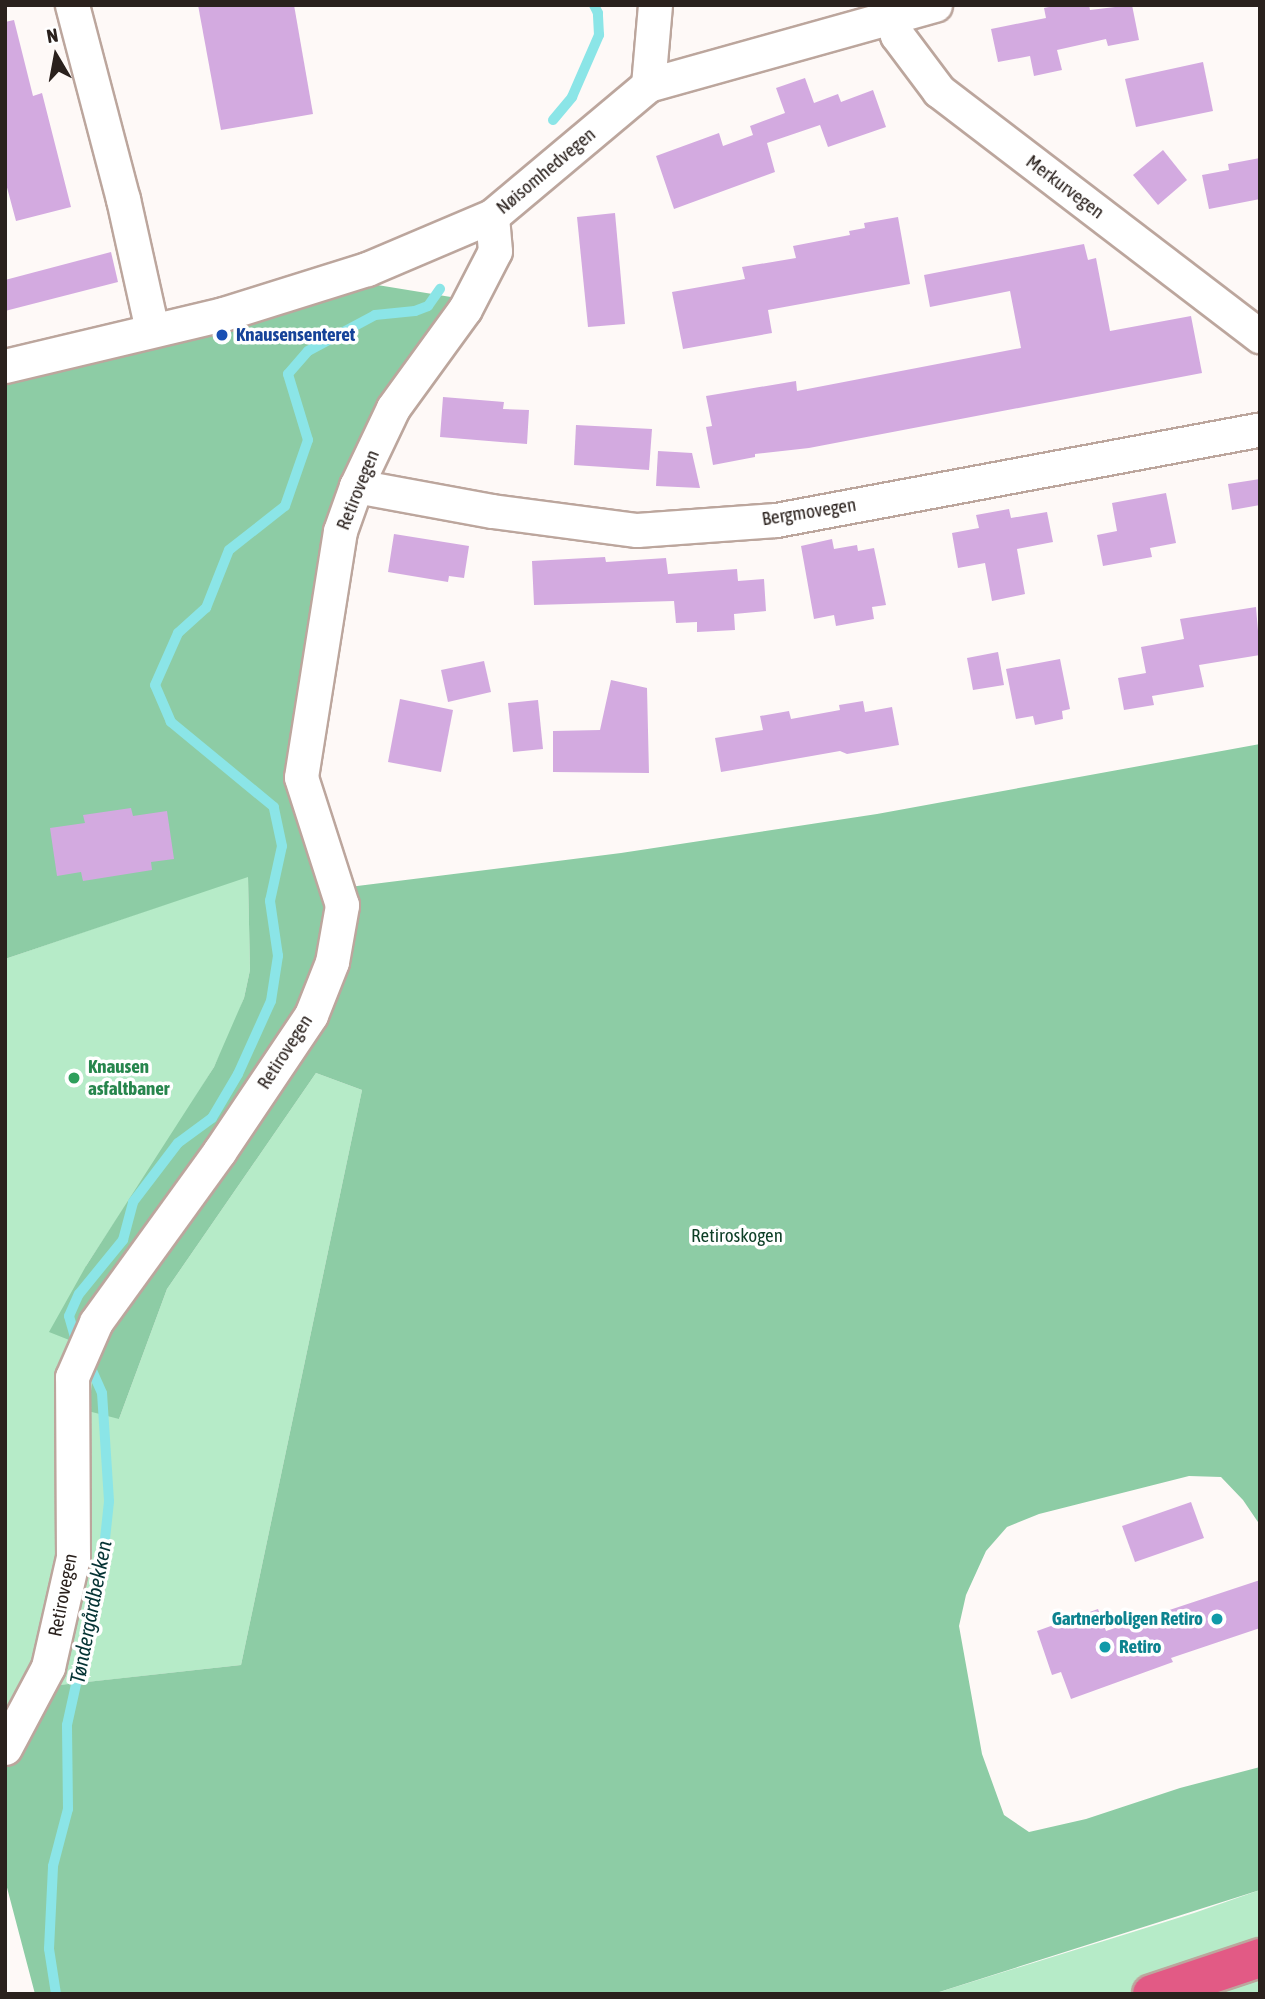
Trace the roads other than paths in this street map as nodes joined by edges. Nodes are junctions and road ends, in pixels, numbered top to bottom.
1 (72, 5) edge
2 (654, 5) edge
3 (934, 5) edge
4 (891, 18) junction
5 (648, 85) junction
6 (492, 216) junction
7 (152, 330) junction
8 (1260, 336) edge
9 (5, 366) edge
10 (1260, 429) edge
11 (356, 486) junction
12 (5, 1748) edge
13 (1260, 1958) edge
14 (1152, 1994) edge

1 - 7 street
2 - 5 street
3 - 4 street, Nøisomhedvegen
4 - 5 street, Nøisomhedvegen
4 - 8 street, Merkurvegen
5 - 6 street, Nøisomhedvegen
6 - 7 street, Nøisomhedvegen
6 - 11 street, Retirovegen
7 - 9 street, Nøisomhedvegen
10 - 11 street, Bergmovegen
11 - 12 street, Retirovegen
13 - 14 highway

